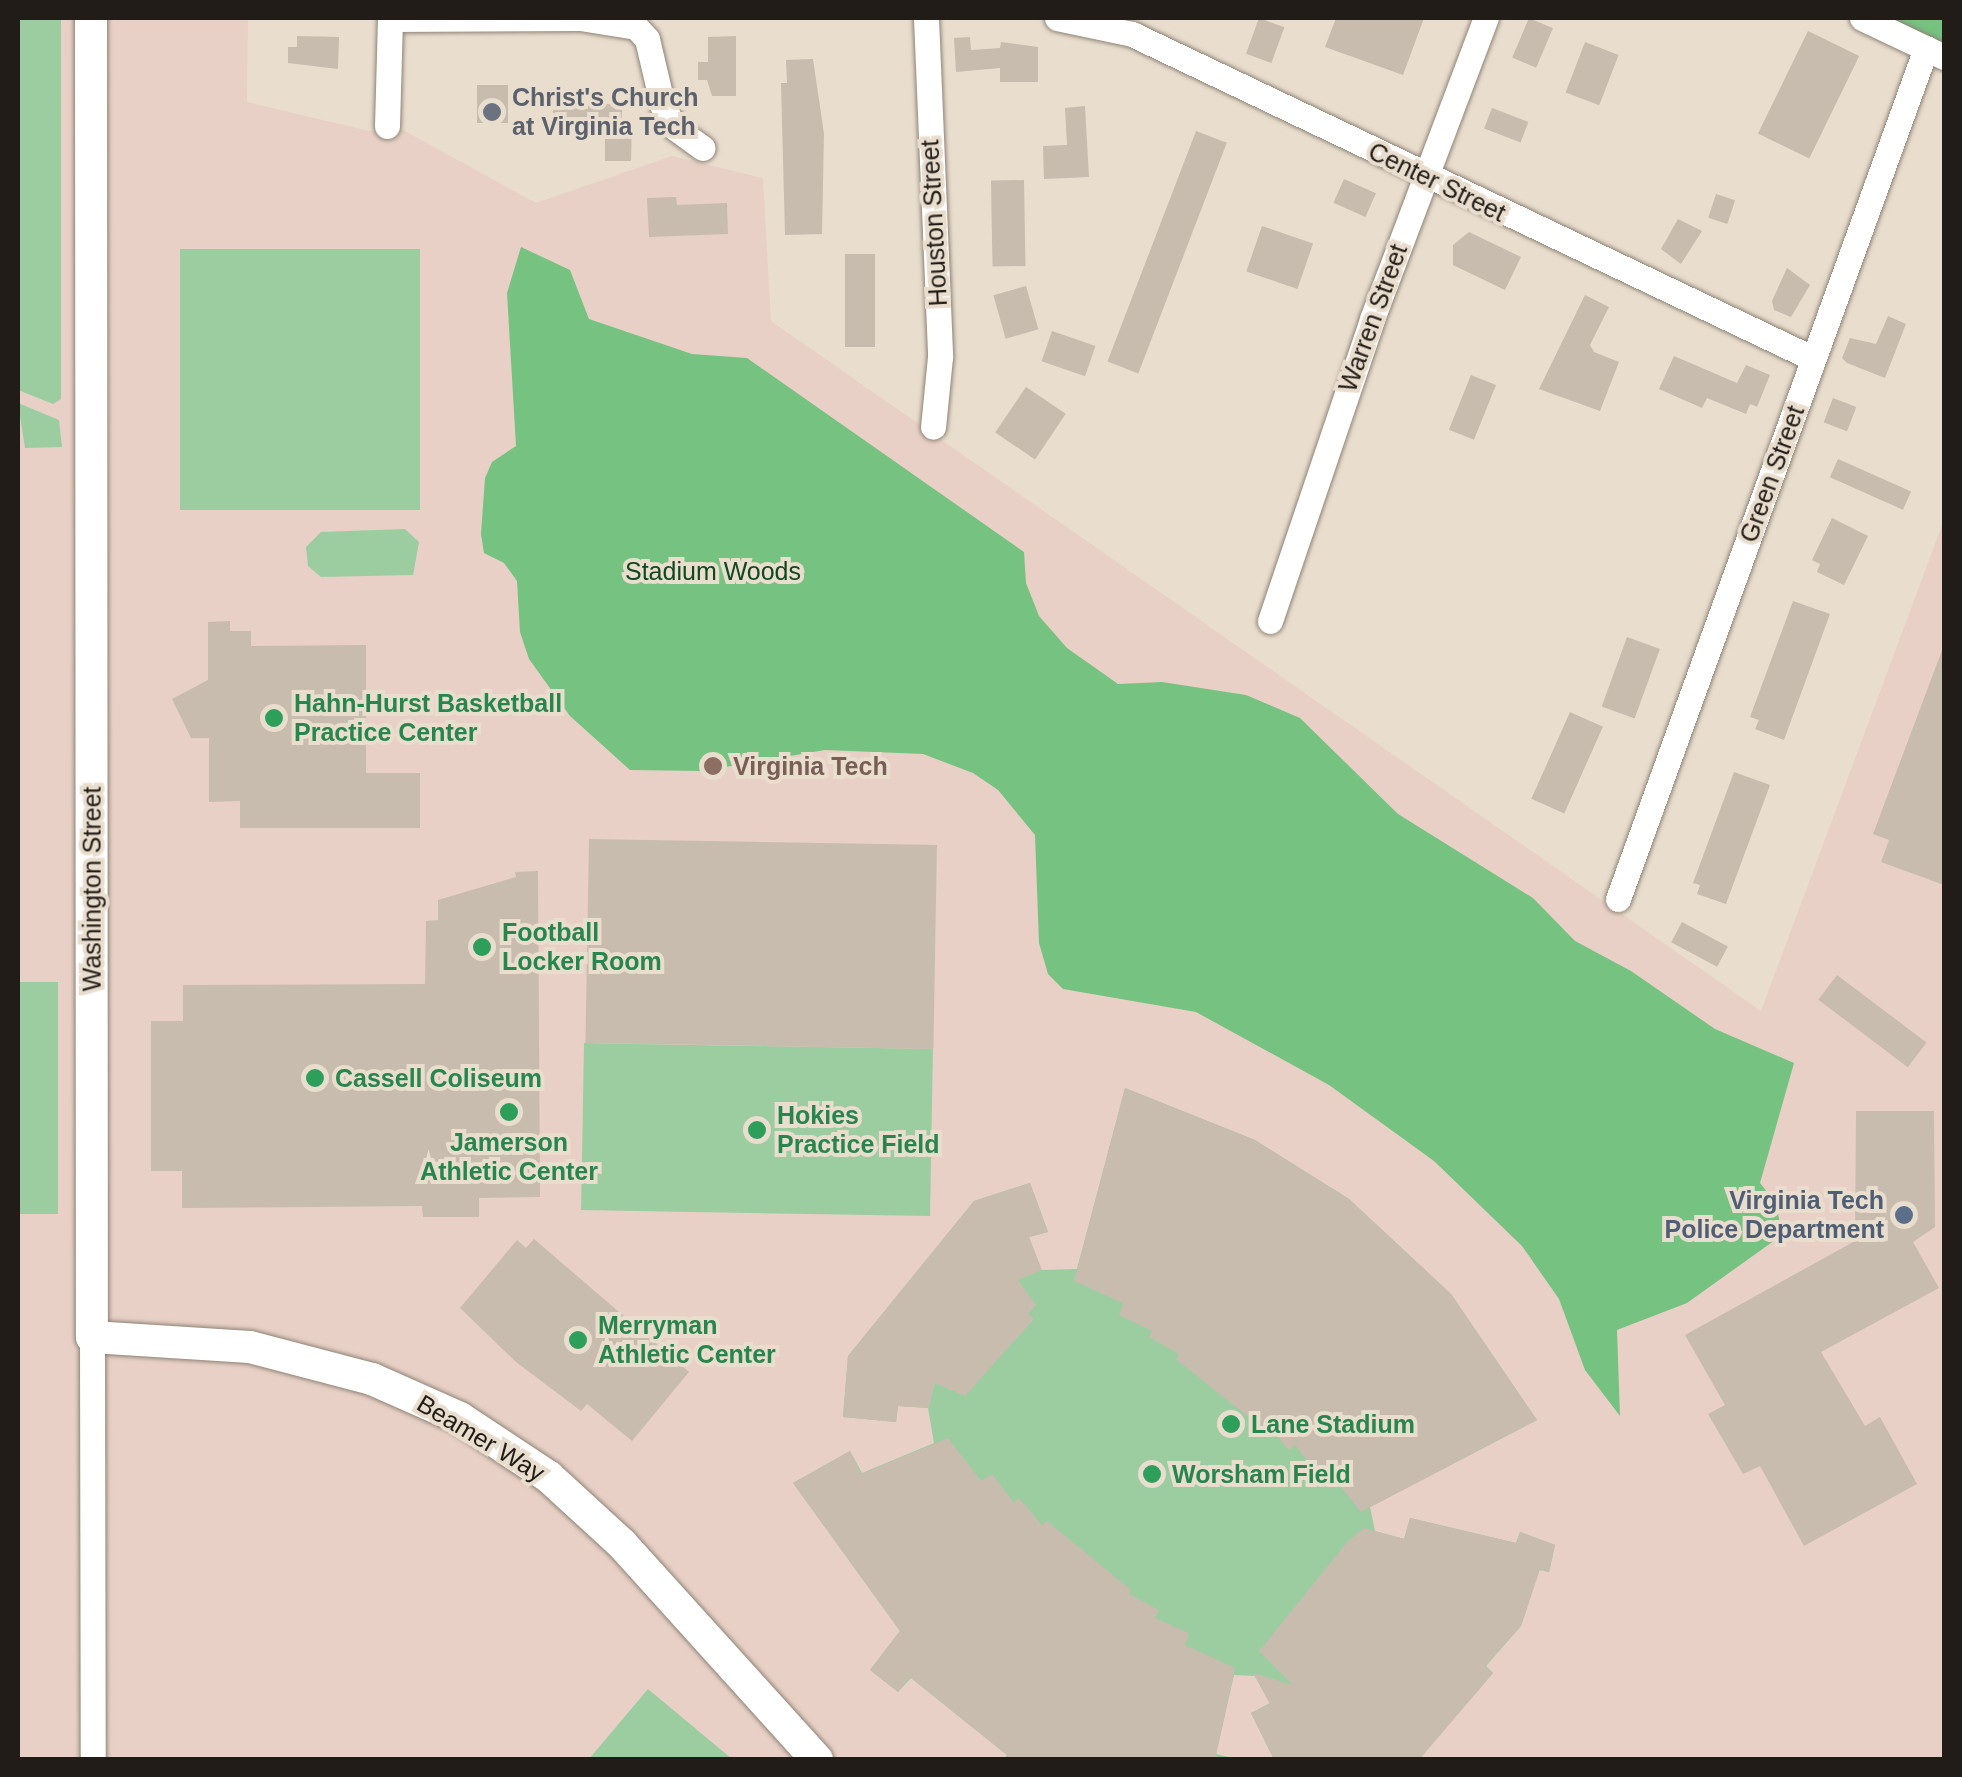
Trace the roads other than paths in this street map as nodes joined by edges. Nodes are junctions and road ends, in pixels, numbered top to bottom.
1 (91, 18) edge
2 (390, 18) edge
3 (926, 18) edge
4 (1057, 18) edge
5 (1486, 18) edge
6 (1862, 18) edge
7 (1936, 53) edge
8 (388, 126) dead end
9 (704, 148) dead end
10 (1424, 176) junction
11 (1814, 359) junction
12 (933, 427) dead end
13 (1270, 621) dead end
14 (1618, 899) dead end
15 (92, 1337) junction
16 (93, 1760) edge
17 (817, 1760) edge

1 - 15 main road, Washington Street
2 - 8 street
2 - 9 street
3 - 12 street, Houston Street
4 - 10 street, Center Street
5 - 10 street, Warren Street
6 - 7 street
7 - 11 street, Green Street
10 - 11 street, Center Street
10 - 13 street, Warren Street
11 - 14 street, Green Street
15 - 16 street, Washington Street
15 - 17 main road, Beamer Way

